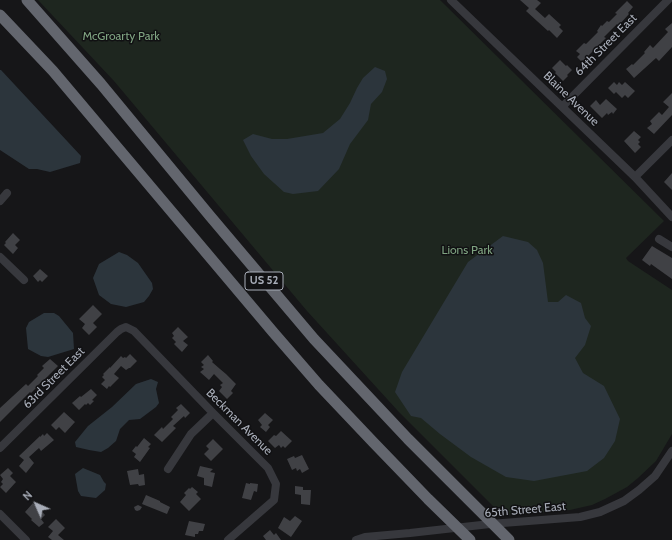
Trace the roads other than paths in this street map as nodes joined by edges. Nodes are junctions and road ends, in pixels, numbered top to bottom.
1 (451, 0) edge
2 (668, 0) edge
3 (30, 4) edge
4 (7, 22) edge
5 (562, 107) junction
6 (672, 140) edge
7 (635, 177) junction
8 (8, 193) dead end
9 (0, 201) edge
10 (672, 217) edge
11 (659, 239) dead end
12 (672, 247) edge
13 (0, 257) edge
14 (24, 280) dead end
15 (126, 328) joint
16 (213, 413) junction
17 (0, 448) edge
18 (672, 451) edge
19 (168, 469) dead end
20 (0, 514) edge
21 (26, 540) edge
22 (228, 540) edge
23 (356, 540) edge
24 (470, 540) edge
25 (509, 540) edge

1 - 5 street, Blaine Avenue
2 - 5 street, 64th Street East
3 - 25 highway, US 52
4 - 24 highway, US 52
5 - 7 street, Blaine Avenue
6 - 7 street
7 - 10 street, Blaine Avenue
8 - 9 street
11 - 12 street
13 - 14 street
15 - 16 street, Beckman Avenue
15 - 17 street, 63rd Street East
16 - 19 street
16 - 22 street, Beckman Avenue
18 - 23 street, 65th Street East
20 - 21 street

